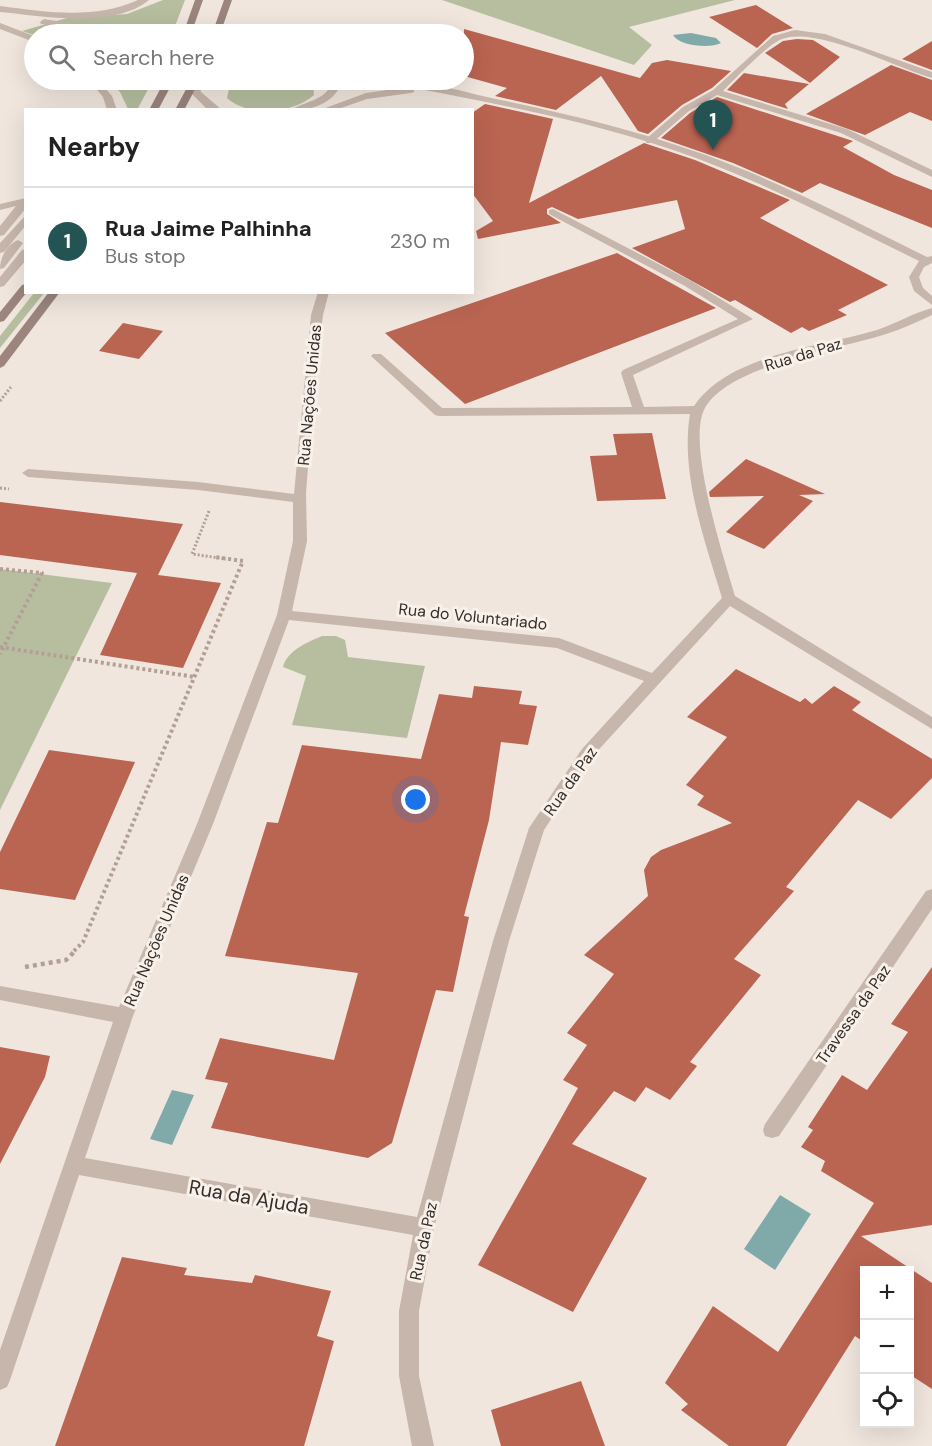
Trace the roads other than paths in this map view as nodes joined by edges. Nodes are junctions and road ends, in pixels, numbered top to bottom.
1 (145, 0) edge
2 (199, 0) edge
3 (228, 0) edge
4 (0, 9) edge
5 (0, 16) edge
6 (55, 24) edge
7 (191, 24) edge
8 (220, 24) edge
9 (0, 26) edge
10 (24, 35) edge
11 (932, 75) edge
12 (102, 90) edge
13 (164, 90) edge
14 (190, 90) edge
15 (196, 90) edge
16 (335, 90) edge
17 (399, 90) edge
18 (399, 90) edge
19 (423, 90) edge
20 (423, 90) edge
21 (440, 90) edge
22 (716, 92) junction
23 (468, 95) junction
24 (111, 108) edge
25 (154, 108) edge
26 (180, 108) edge
27 (212, 108) edge
28 (300, 108) edge
29 (330, 108) edge
30 (649, 141) junction
31 (932, 174) edge
32 (24, 201) edge
33 (24, 203) edge
34 (5, 206) edge
35 (553, 213) dead end
36 (0, 217) edge
37 (24, 220) edge
38 (0, 233) edge
39 (24, 236) edge
40 (0, 250) edge
41 (24, 254) edge
42 (929, 260) edge
43 (0, 266) edge
44 (0, 284) edge
45 (24, 289) edge
46 (53, 294) edge
47 (323, 294) edge
48 (932, 302) edge
49 (932, 311) edge
50 (0, 319) edge
51 (377, 356) dead end
52 (0, 364) edge
53 (639, 410) junction
54 (697, 411) junction
55 (28, 473) dead end
56 (300, 499) junction
57 (729, 599) junction
58 (284, 615) junction
59 (653, 679) junction
60 (932, 724) edge
61 (932, 896) edge
62 (0, 993) edge
63 (124, 1016) junction
64 (772, 1130) dead end
65 (74, 1165) junction
66 (424, 1228) junction
67 (0, 1380) edge
68 (423, 1446) edge

1 - 4 street
2 - 7 main road
3 - 8 main road
5 - 6 street
9 - 10 street
11 - 22 street
12 - 24 street
13 - 25 main road
14 - 26 main road
15 - 27 street
16 - 28 street
17 - 29 street
18 - 19 street
20 - 23 street
21 - 23 street
22 - 30 street
22 - 31 street
23 - 30 street
30 - 42 street
32 - 34 street
33 - 38 street
34 - 36 street
35 - 53 street
37 - 40 street
39 - 43 street
41 - 44 street
42 - 48 street
45 - 50 main road
46 - 52 main road
47 - 56 street, Rua Nações Unidas
49 - 54 street, Rua da Paz
51 - 53 street
53 - 54 street
54 - 57 street
55 - 56 street
56 - 58 street, Rua Nações Unidas
57 - 59 street, Rua da Paz
57 - 60 street
58 - 59 street, Rua do Voluntariado
58 - 63 street, Rua Nações Unidas
59 - 66 street, Rua da Paz
61 - 64 street, Travessa da Paz
62 - 63 street
63 - 65 street, Rua Nações Unidas
65 - 66 street, Rua da Ajuda
65 - 67 street, Rua Nações Unidas
66 - 68 street, Rua da Paz

